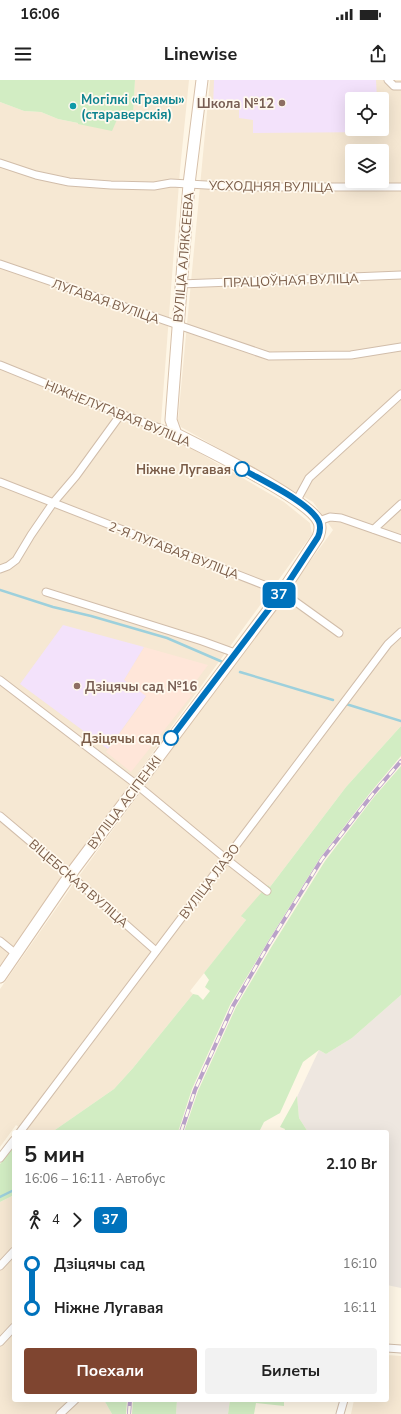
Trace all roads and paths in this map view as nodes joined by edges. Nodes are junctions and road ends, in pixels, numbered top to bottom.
1 (202, 80) edge
2 (388, 80) edge
3 (401, 86) edge
4 (0, 163) edge
5 (189, 184) junction
6 (401, 187) edge
7 (0, 264) edge
8 (401, 275) edge
9 (181, 284) junction
10 (178, 325) junction
11 (401, 347) edge
12 (0, 365) edge
13 (401, 394) edge
14 (121, 414) junction
15 (176, 434) junction
16 (0, 482) edge
17 (297, 500) junction
18 (53, 503) junction
19 (401, 504) edge
20 (319, 521) junction
21 (374, 529) junction
22 (401, 539) edge
23 (0, 569) edge
24 (46, 592) dead end
25 (282, 592) junction
26 (401, 632) edge
27 (339, 633) dead end
28 (235, 653) junction
29 (0, 680) edge
30 (137, 785) junction
31 (0, 816) edge
32 (225, 858) junction
33 (70, 874) junction
34 (267, 891) dead end
35 (0, 941) edge
36 (156, 952) junction
37 (16, 954) junction
38 (0, 977) edge
39 (22, 1130) edge
40 (12, 1143) edge
41 (0, 1158) edge
42 (12, 1254) edge
43 (0, 1266) edge
44 (12, 1329) edge
45 (0, 1342) edge
46 (389, 1348) edge
47 (401, 1349) edge
48 (73, 1402) edge
49 (343, 1402) edge
50 (60, 1414) edge
51 (340, 1414) edge

1 - 5 street, ВУЛІЦА АЛЯКСЕЕВА
2 - 3 street
4 - 5 street, УСХОДНЯЯ ВУЛІЦА
5 - 6 street, УСХОДНЯЯ ВУЛІЦА
5 - 9 street, ВУЛІЦА АЛЯКСЕЕВА
7 - 10 street, ЛУГАВАЯ ВУЛІЦА
8 - 9 street, ПРАЦОЎНАЯ ВУЛІЦА
9 - 10 street, ВУЛІЦА АЛЯКСЕЕВА
10 - 11 street, ЛУГАВАЯ ВУЛІЦА
10 - 15 street, ВУЛІЦА АЛЯКСЕЕВА
12 - 14 street, НІЖНЕЛУГАВАЯ ВУЛІЦА
13 - 17 street
14 - 15 street, НІЖНЕЛУГАВАЯ ВУЛІЦА
14 - 18 street
15 - 17 street, НІЖНЕЛУГАВАЯ ВУЛІЦА
16 - 18 street, 2-Я ЛУГАВАЯ ВУЛІЦА
17 - 20 street
18 - 23 street
18 - 25 street, 2-Я ЛУГАВАЯ ВУЛІЦА
19 - 21 street
20 - 21 street
20 - 25 street, ВУЛІЦА АСІПЕНКІ
21 - 22 street
24 - 28 street
25 - 27 street, 2-Я ЛУГАВАЯ ВУЛІЦА
25 - 28 street, ВУЛІЦА АСІПЕНКІ
26 - 32 street, ВУЛІЦА ЛАЗО
28 - 30 street, ВУЛІЦА АСІПЕНКІ
29 - 30 street
30 - 32 street
30 - 33 street, ВУЛІЦА АСІПЕНКІ
31 - 33 street, ВІЦЕБСКАЯ ВУЛІЦА
32 - 34 street
32 - 36 street, ВУЛІЦА ЛАЗО
33 - 36 street, ВІЦЕБСКАЯ ВУЛІЦА
33 - 37 street, ВУЛІЦА АСІПЕНКІ
35 - 37 street
36 - 39 street, ВУЛІЦА ЛАЗО
37 - 38 street, ВУЛІЦА АСІПЕНКІ
40 - 41 street
42 - 43 street
44 - 45 street
46 - 47 street
48 - 50 street
49 - 51 street

